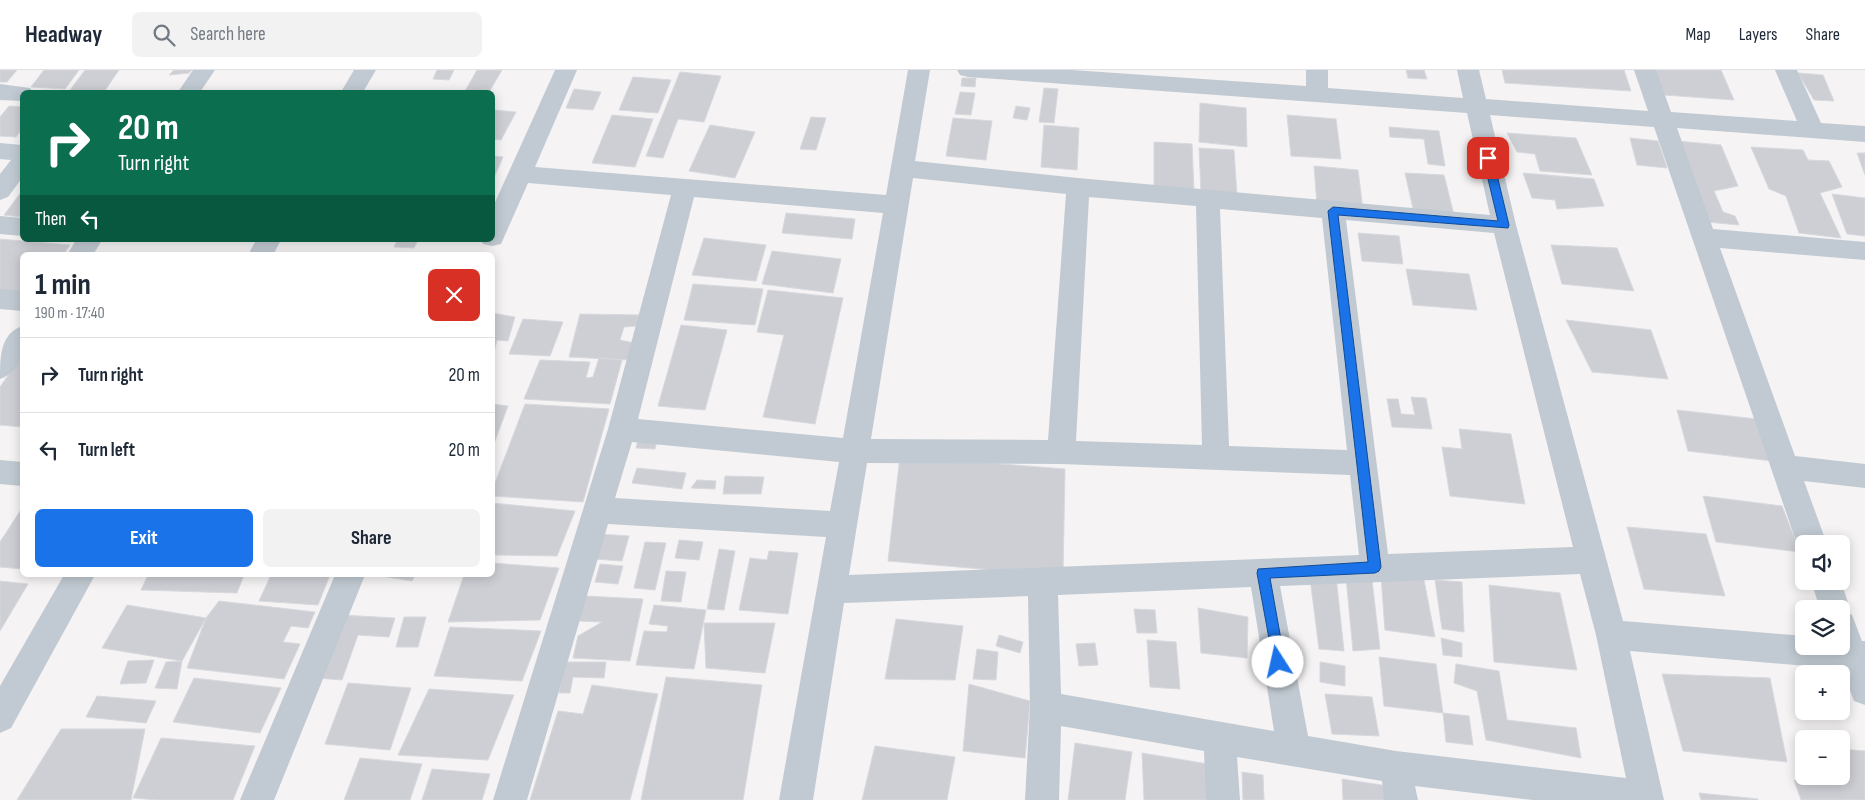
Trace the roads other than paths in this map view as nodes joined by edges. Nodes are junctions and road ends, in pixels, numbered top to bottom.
1 (204, 70) edge
2 (365, 70) edge
3 (566, 70) edge
4 (919, 70) edge
5 (968, 70) edge
6 (1317, 70) edge
7 (1468, 70) edge
8 (1645, 70) edge
9 (1786, 70) edge
10 (1087, 74) edge
11 (1207, 78) edge
12 (190, 90) edge
13 (353, 90) edge
14 (0, 92) edge
15 (20, 93) edge
16 (1317, 95) junction
17 (1476, 107) junction
18 (1661, 118) junction
19 (1812, 130) junction
20 (1865, 134) edge
21 (0, 151) edge
22 (20, 154) edge
23 (20, 165) edge
24 (903, 168) junction
25 (519, 174) junction
26 (685, 187) junction
27 (1078, 187) junction
28 (0, 191) edge
29 (1208, 200) junction
30 (896, 205) junction
31 (1333, 211) junction
32 (0, 225) edge
33 (1504, 225) junction
34 (20, 227) edge
35 (495, 232) edge
36 (1703, 237) junction
37 (1865, 251) edge
38 (0, 299) edge
39 (20, 301) edge
40 (20, 339) edge
41 (0, 368) edge
42 (622, 429) junction
43 (854, 451) junction
44 (1061, 452) junction
45 (1216, 458) junction
46 (1363, 463) junction
47 (1785, 467) junction
48 (0, 472) edge
49 (20, 474) edge
50 (1865, 476) edge
51 (597, 510) junction
52 (842, 525) junction
53 (1809, 535) edge
54 (1591, 560) junction
55 (1375, 567) junction
56 (1263, 573) junction
57 (79, 577) edge
58 (349, 577) edge
59 (1043, 582) junction
60 (831, 590) junction
61 (1611, 635) junction
62 (1850, 641) edge
63 (1858, 656) edge
64 (1865, 690) edge
65 (1046, 707) junction
66 (0, 717) edge
67 (1220, 738) junction
68 (1294, 751) junction
69 (1396, 767) junction
70 (1646, 798) edge
71 (257, 800) edge
72 (510, 800) edge
73 (796, 800) edge
74 (1042, 800) edge
75 (1223, 800) edge
76 (1401, 800) edge

1 - 12 street
2 - 13 street
3 - 25 street
4 - 24 street
5 - 10 street
6 - 16 street
7 - 17 street
8 - 18 street
9 - 19 street
10 - 11 street
11 - 16 street
14 - 15 street
16 - 17 street
17 - 18 street
17 - 33 street
18 - 19 street
18 - 36 street
19 - 20 street
21 - 22 street
23 - 28 street
24 - 27 street
24 - 30 street
25 - 26 street
25 - 35 street
26 - 30 street
26 - 42 street
27 - 29 street
27 - 44 street
29 - 31 street
29 - 45 street
30 - 43 street
31 - 33 street
31 - 46 street
32 - 34 street
33 - 54 street
36 - 37 street
36 - 47 street
38 - 39 street
40 - 41 street
42 - 43 street
42 - 51 street
43 - 44 street
43 - 52 street
44 - 45 street
45 - 46 street
46 - 55 street
47 - 50 street
47 - 53 street
48 - 49 street
51 - 52 street
51 - 72 street
52 - 60 street
54 - 55 street
54 - 61 street
55 - 56 street
56 - 59 street
56 - 68 street
57 - 66 street
58 - 71 street
59 - 60 street
59 - 65 street
60 - 73 street
61 - 63 street
61 - 70 street
62 - 63 street
63 - 64 street
65 - 67 street
65 - 74 street
67 - 68 street
67 - 75 street
68 - 69 street
69 - 70 street
69 - 76 street

